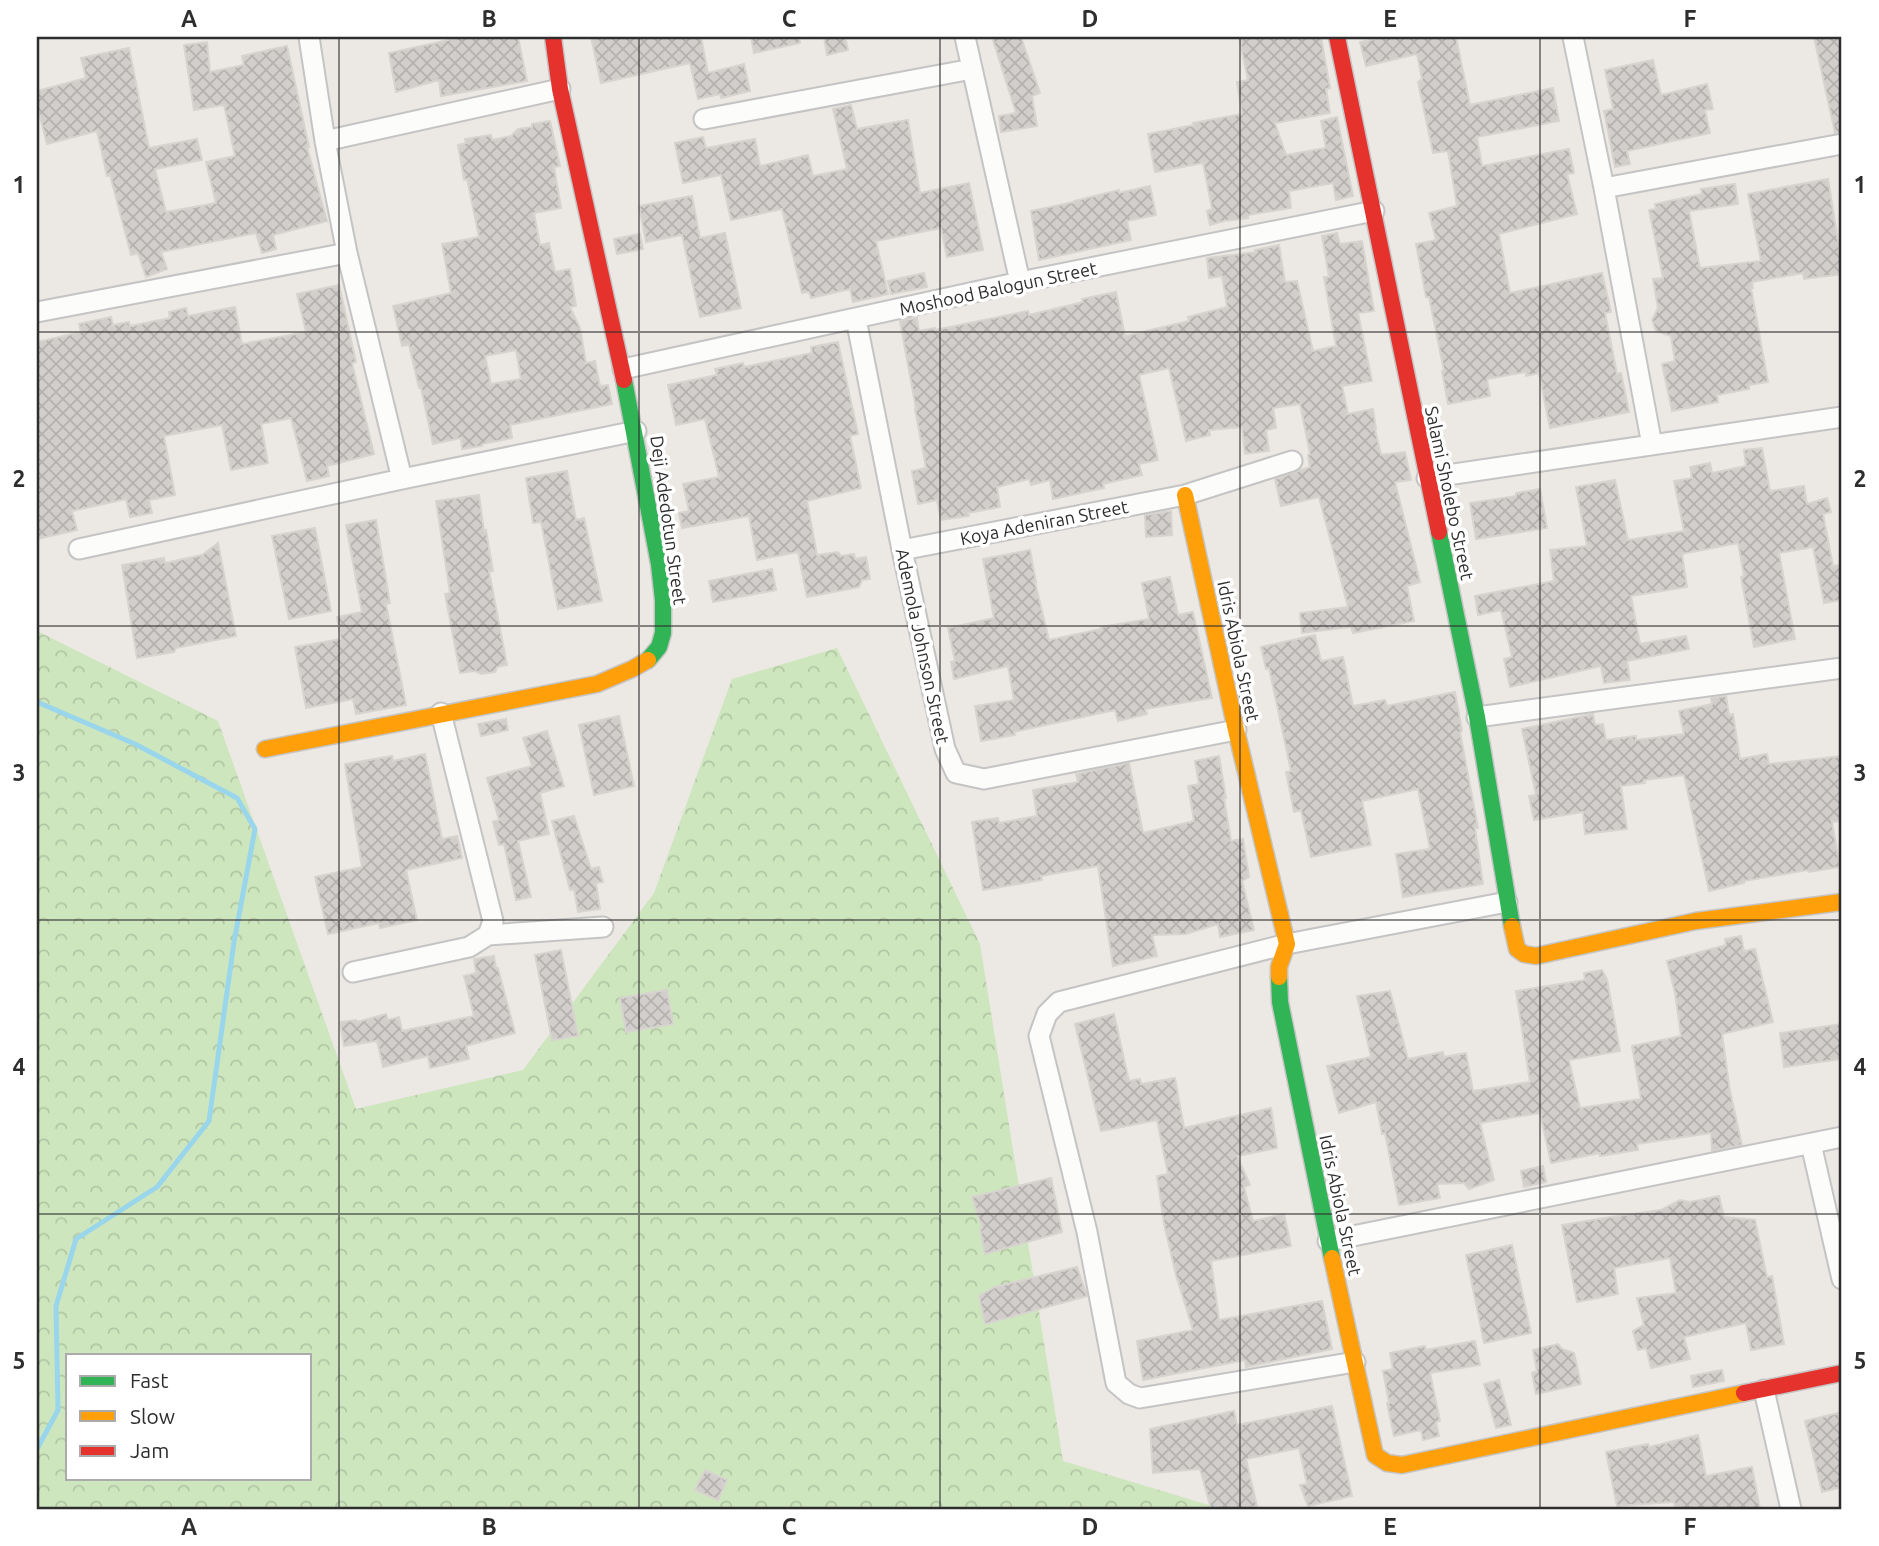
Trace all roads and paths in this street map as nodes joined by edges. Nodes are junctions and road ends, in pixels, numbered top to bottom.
1 (309, 37) edge
2 (553, 37) edge
3 (965, 37) edge
4 (1337, 37) edge
5 (1573, 37) edge
6 (972, 69) junction
7 (561, 89) junction
8 (704, 119) dead end
9 (325, 141) junction
10 (1842, 144) edge
11 (1604, 188) junction
12 (1374, 211) junction
13 (347, 253) junction
14 (1020, 282) junction
15 (37, 312) edge
16 (856, 319) junction
17 (623, 369) junction
18 (1842, 417) edge
19 (636, 431) junction
20 (1652, 445) junction
21 (1292, 461) dead end
22 (1427, 478) junction
23 (401, 479) junction
24 (1185, 495) junction
25 (79, 549) dead end
26 (902, 550) junction
27 (1842, 668) edge
28 (441, 713) junction
29 (1477, 717) junction
30 (1236, 730) junction
31 (265, 749) dead end
32 (1507, 902) junction
33 (1842, 902) edge
34 (603, 928) dead end
35 (488, 935) junction
36 (1287, 944) junction
37 (353, 972) dead end
38 (1842, 1136) edge
39 (1811, 1144) junction
40 (1328, 1241) junction
41 (1842, 1279) edge
42 (1354, 1362) junction
43 (1842, 1373) edge
44 (1764, 1390) junction
45 (1791, 1509) edge

1 - 9 street
2 - 7 street, Deji Adedotun Street
3 - 6 street
4 - 12 street, Salami Sholebo Street
5 - 11 street
6 - 8 street
6 - 14 street
7 - 9 street
7 - 17 street, Deji Adedotun Street
9 - 13 street
10 - 11 street
11 - 20 street
12 - 14 street, Moshood Balogun Street
12 - 22 street, Salami Sholebo Street
13 - 15 street
13 - 23 street
14 - 16 street, Moshood Balogun Street
16 - 17 street, Moshood Balogun Street
16 - 26 street, Ademola Johnson Street
17 - 19 street, Deji Adedotun Street
18 - 20 street
19 - 23 street
19 - 28 street, Deji Adedotun Street
20 - 22 street
21 - 24 street, Koya Adeniran Street
22 - 29 street, Salami Sholebo Street
23 - 25 street
24 - 26 street, Koya Adeniran Street
24 - 30 street, Idris Abiola Street
24 - 36 street
26 - 30 street, Ademola Johnson Street
27 - 29 street
28 - 31 street, Deji Adedotun Street
28 - 35 street
29 - 32 street, Salami Sholebo Street
30 - 36 street, Idris Abiola Street
32 - 33 street, Salami Sholebo Street
32 - 36 street
34 - 35 street
35 - 37 street
36 - 40 street, Idris Abiola Street
36 - 42 street
38 - 39 street
39 - 40 street
39 - 41 street
40 - 42 street, Idris Abiola Street
42 - 44 street, Idris Abiola Street
43 - 44 street, Idris Abiola Street
44 - 45 street

